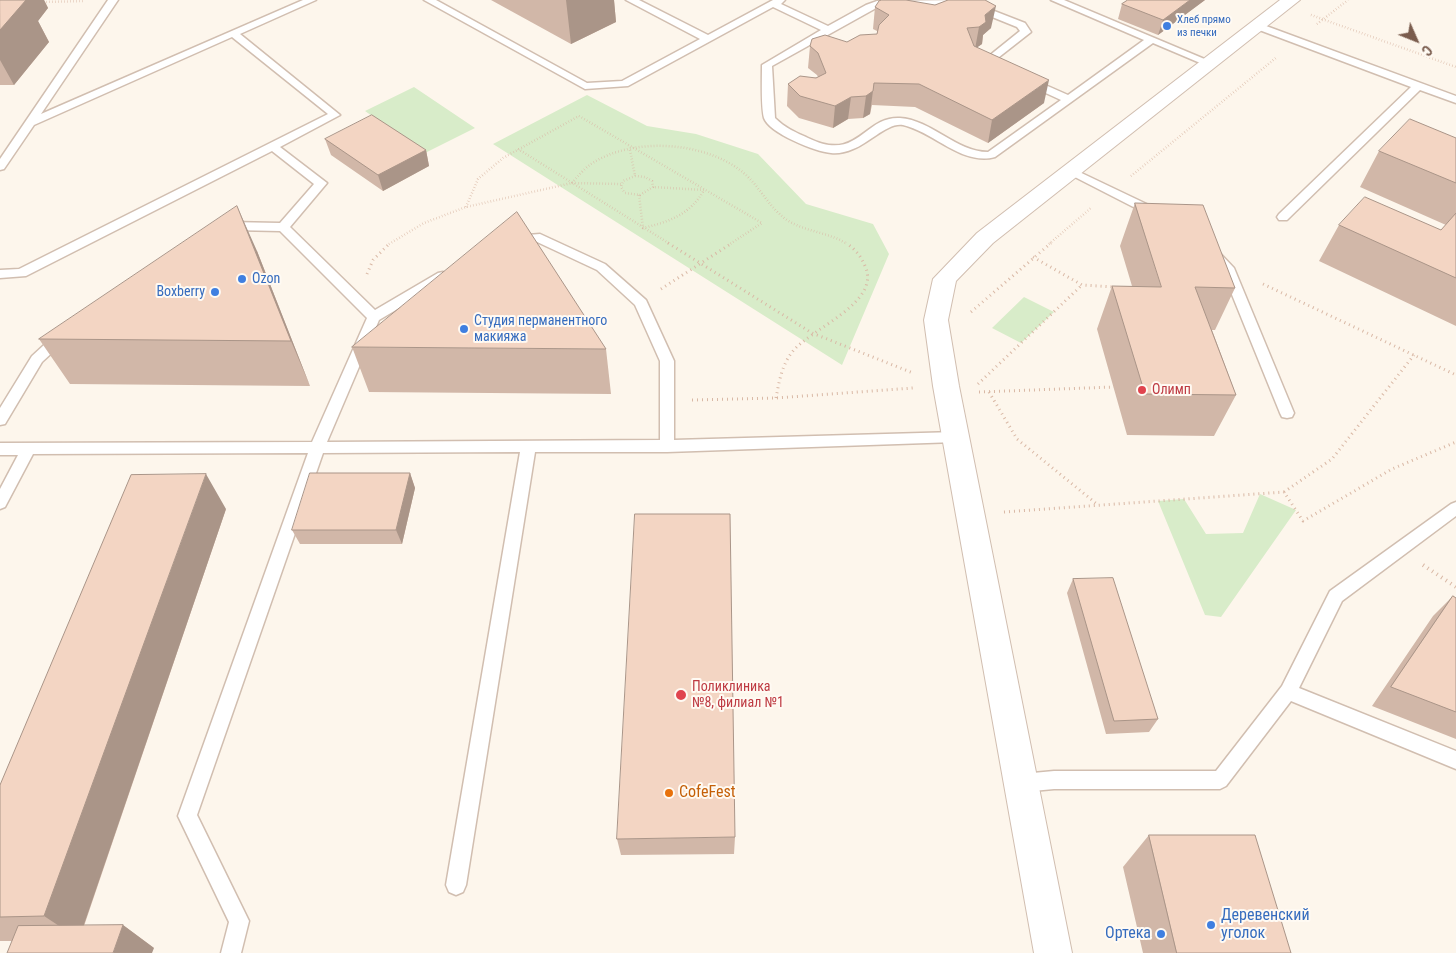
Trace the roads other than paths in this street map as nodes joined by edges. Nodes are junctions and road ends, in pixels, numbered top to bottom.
1 (311, 0) edge
2 (429, 0) edge
3 (631, 0) edge
4 (1056, 0) edge
5 (112, 1) edge
6 (777, 2) edge
7 (1288, 2) edge
8 (1258, 26) junction
9 (828, 30) junction
10 (233, 33) junction
11 (708, 39) junction
12 (1152, 39) junction
13 (1209, 63) junction
14 (1004, 70) edge
15 (1022, 78) edge
16 (1418, 86) junction
17 (1068, 99) junction
18 (1454, 101) edge
19 (30, 123) junction
20 (272, 146) junction
21 (0, 167) edge
22 (1072, 171) junction
23 (1163, 216) edge
24 (1283, 217) dead end
25 (283, 227) junction
26 (212, 234) edge
27 (1202, 242) edge
28 (499, 243) edge
29 (457, 268) edge
30 (0, 274) edge
31 (374, 317) junction
32 (70, 328) edge
33 (1287, 413) dead end
34 (0, 420) edge
35 (956, 438) junction
36 (667, 446) junction
37 (528, 447) junction
38 (318, 448) junction
39 (0, 450) edge
40 (28, 450) junction
41 (0, 503) edge
42 (1456, 508) edge
43 (1288, 692) junction
44 (1456, 760) edge
45 (1022, 783) junction
46 (456, 885) dead end
47 (231, 953) edge
48 (1054, 953) edge

1 - 10 lane
2 - 11 lane
3 - 11 lane
4 - 12 lane
5 - 19 lane
6 - 9 lane
6 - 11 lane
7 - 8 street
8 - 13 street
8 - 16 lane
9 - 14 lane
9 - 17 lane
10 - 19 lane
10 - 20 lane
12 - 13 lane
12 - 17 lane
13 - 22 street
15 - 17 lane
16 - 18 lane
16 - 24 lane
19 - 21 lane
20 - 25 lane
20 - 30 lane
22 - 23 lane
22 - 35 street
25 - 26 lane
25 - 31 lane
27 - 33 lane
28 - 36 lane
29 - 31 lane
31 - 38 lane
32 - 34 lane
35 - 36 lane
35 - 45 street
36 - 37 lane
37 - 38 lane
37 - 46 lane
38 - 40 lane
38 - 47 lane
39 - 40 lane
40 - 41 lane
42 - 43 lane
43 - 44 lane
43 - 45 lane
45 - 48 street

